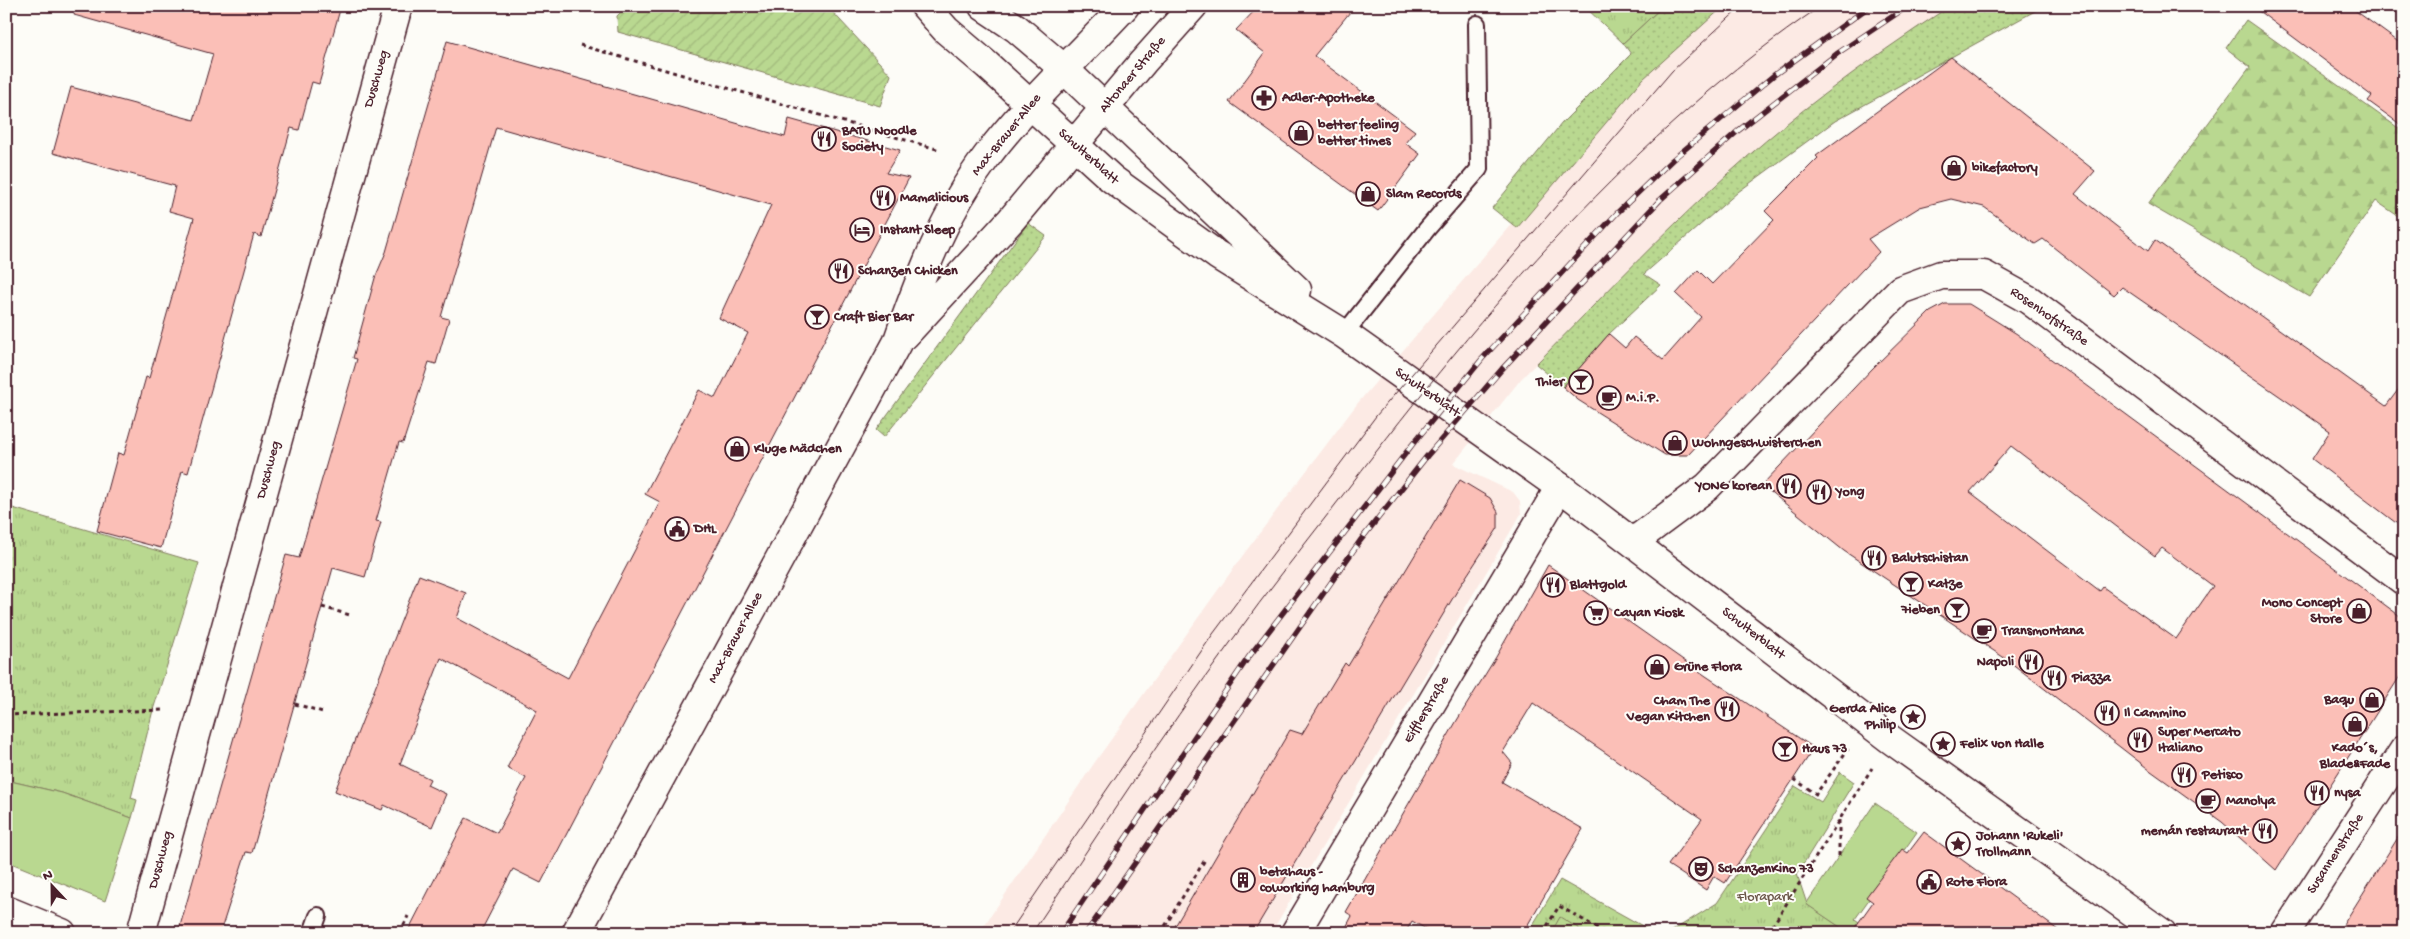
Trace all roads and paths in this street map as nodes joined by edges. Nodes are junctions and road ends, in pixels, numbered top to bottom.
1 (398, 6) edge
2 (925, 6) edge
3 (983, 6) edge
4 (1126, 6) edge
5 (1193, 6) edge
6 (1476, 24) dead end
7 (580, 45) dead end
8 (1064, 69) junction
9 (1030, 104) junction
10 (1105, 108) junction
11 (1074, 145) junction
12 (940, 150) dead end
13 (1344, 334) junction
14 (897, 343) junction
15 (1560, 488) junction
16 (1633, 542) junction
17 (2404, 581) edge
18 (322, 607) dead end
19 (350, 615) dead end
20 (294, 704) dead end
21 (164, 710) dead end
22 (322, 712) dead end
23 (6, 714) edge
24 (1890, 739) junction
25 (2404, 750) edge
26 (1834, 767) dead end
27 (1794, 780) dead end
28 (1840, 820) junction
29 (1839, 856) dead end
30 (1206, 858) dead end
31 (6, 910) edge
32 (318, 916) dead end
33 (408, 916) dead end
34 (62, 933) edge
35 (141, 933) edge
36 (312, 933) edge
37 (400, 933) edge
38 (576, 933) edge
39 (1161, 933) edge
40 (1295, 933) edge
41 (1543, 933) edge
42 (1606, 933) edge
43 (1768, 933) edge
44 (2162, 933) edge
45 (2284, 933) edge

1 - 35 street, Duschweg
2 - 9 street, Schulterblatt
3 - 8 street, Schulterblatt
4 - 8 street
5 - 10 street, Altonaer Straße
6 - 13 lane
7 - 12 path
8 - 9 street, Max-Brauer-Allee
8 - 10 street, Schulterblatt
9 - 11 street, Schulterblatt
9 - 14 street, Max-Brauer-Allee
10 - 11 street, Altonaer Straße
10 - 13 street, Schulterblatt
11 - 13 street, Schulterblatt
11 - 14 street, Max-Brauer-Allee
13 - 15 street, Schulterblatt
14 - 38 street, Max-Brauer-Allee
15 - 16 street, Schulterblatt
15 - 40 street, Eifflerstraße
16 - 17 street, Rosenhofstraße
16 - 24 street, Schulterblatt
18 - 19 path
20 - 22 path
21 - 23 path
24 - 28 path
24 - 44 street, Schulterblatt
25 - 45 street, Susannenstraße
26 - 27 path
28 - 29 path
28 - 43 path
30 - 39 path
31 - 34 street
32 - 36 lane
33 - 37 path
41 - 42 path

